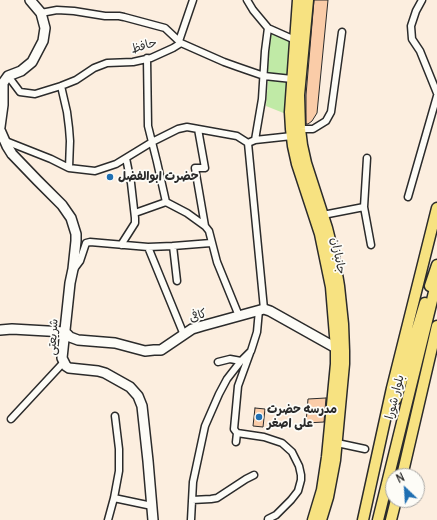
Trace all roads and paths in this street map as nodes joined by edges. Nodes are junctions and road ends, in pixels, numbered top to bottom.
1 (30, 0) edge
2 (193, 0) edge
3 (247, 0) edge
4 (298, 0) edge
5 (308, 0) edge
6 (422, 0) edge
7 (41, 12) junction
8 (268, 28) junction
9 (342, 32) dead end
10 (295, 40) junction
11 (180, 42) junction
12 (298, 52) junction
13 (147, 58) junction
14 (8, 76) junction
15 (264, 76) junction
16 (292, 79) junction
17 (61, 86) junction
18 (437, 93) edge
19 (437, 96) edge
20 (0, 127) edge
21 (198, 129) junction
22 (300, 129) junction
23 (0, 130) edge
24 (292, 136) junction
25 (3, 140) junction
26 (255, 140) junction
27 (152, 142) junction
28 (248, 144) junction
29 (126, 158) junction
30 (367, 158) dead end
31 (69, 168) junction
32 (408, 197) dead end
33 (166, 202) junction
34 (364, 207) junction
35 (437, 208) edge
36 (135, 213) junction
37 (323, 215) junction
38 (205, 226) junction
39 (211, 243) junction
40 (121, 245) junction
41 (371, 245) dead end
42 (173, 246) junction
43 (148, 247) junction
44 (437, 265) edge
45 (73, 269) junction
46 (177, 280) dead end
47 (437, 280) edge
48 (262, 310) junction
49 (239, 316) junction
50 (437, 326) edge
51 (0, 330) edge
52 (64, 332) junction
53 (184, 334) junction
54 (340, 349) junction
55 (250, 351) junction
56 (241, 361) junction
57 (218, 362) dead end
58 (63, 363) junction
59 (115, 416) dead end
60 (11, 419) dead end
61 (237, 432) junction
62 (236, 442) dead end
63 (337, 443) junction
64 (365, 448) dead end
65 (376, 465) junction
66 (404, 468) edge
67 (254, 475) dead end
68 (114, 498) junction
69 (192, 500) junction
70 (152, 506) junction
71 (394, 508) edge
72 (268, 519) edge
73 (108, 520) edge
74 (153, 520) edge
75 (191, 520) edge
76 (313, 520) edge
77 (321, 520) edge
78 (363, 520) edge
79 (378, 520) edge
80 (391, 520) edge

1 - 7 street
2 - 11 street
3 - 8 street
4 - 10 main road, جانبازان
5 - 12 main road, جانبازان
6 - 18 street
7 - 11 street
7 - 14 street
8 - 10 street
8 - 15 street
9 - 22 street
10 - 12 main road, جانبازان
11 - 13 street, حافظ
11 - 15 street
12 - 16 main road, جانبازان
12 - 22 main road, جانبازان
13 - 17 street, حافظ
13 - 27 street
14 - 17 street, حافظ
14 - 20 street
15 - 16 street
15 - 26 street
16 - 24 main road, جانبازان
17 - 31 street
19 - 32 street
21 - 27 street
21 - 28 street
21 - 38 street
22 - 37 main road, جانبازان
23 - 25 street, شریعتی
24 - 26 street
24 - 54 main road, جانبازان
25 - 31 street
25 - 45 street, شریعتی
26 - 28 street
27 - 29 street
27 - 33 street
28 - 48 street
29 - 31 street
29 - 36 street
30 - 34 street
33 - 36 street
33 - 38 street
34 - 37 street
34 - 41 street
35 - 65 main road
36 - 40 street
37 - 54 main road, جانبازان
38 - 39 street
39 - 42 street
39 - 49 street
40 - 43 street
40 - 45 street
42 - 43 street
42 - 46 street
43 - 53 street
44 - 65 main road
45 - 52 street, شریعتی
47 - 79 main road, بلوار شورا
48 - 49 street, کافی
48 - 54 street
48 - 55 street
49 - 53 street, کافی
50 - 66 main road, بلوار شورا
51 - 52 street
52 - 53 street, کافی
52 - 58 street, شریعتی
54 - 63 main road, جانبازان
54 - 76 main road, جانبازان
55 - 56 street
55 - 61 street
56 - 57 street
56 - 69 street
58 - 60 street
58 - 70 street, شریعتی
59 - 68 street
61 - 62 street
61 - 72 street
63 - 64 street
63 - 77 main road, جانبازان
65 - 78 main road
67 - 69 street
68 - 70 street
68 - 73 street
69 - 75 street
70 - 74 street, شریعتی
71 - 80 main road

